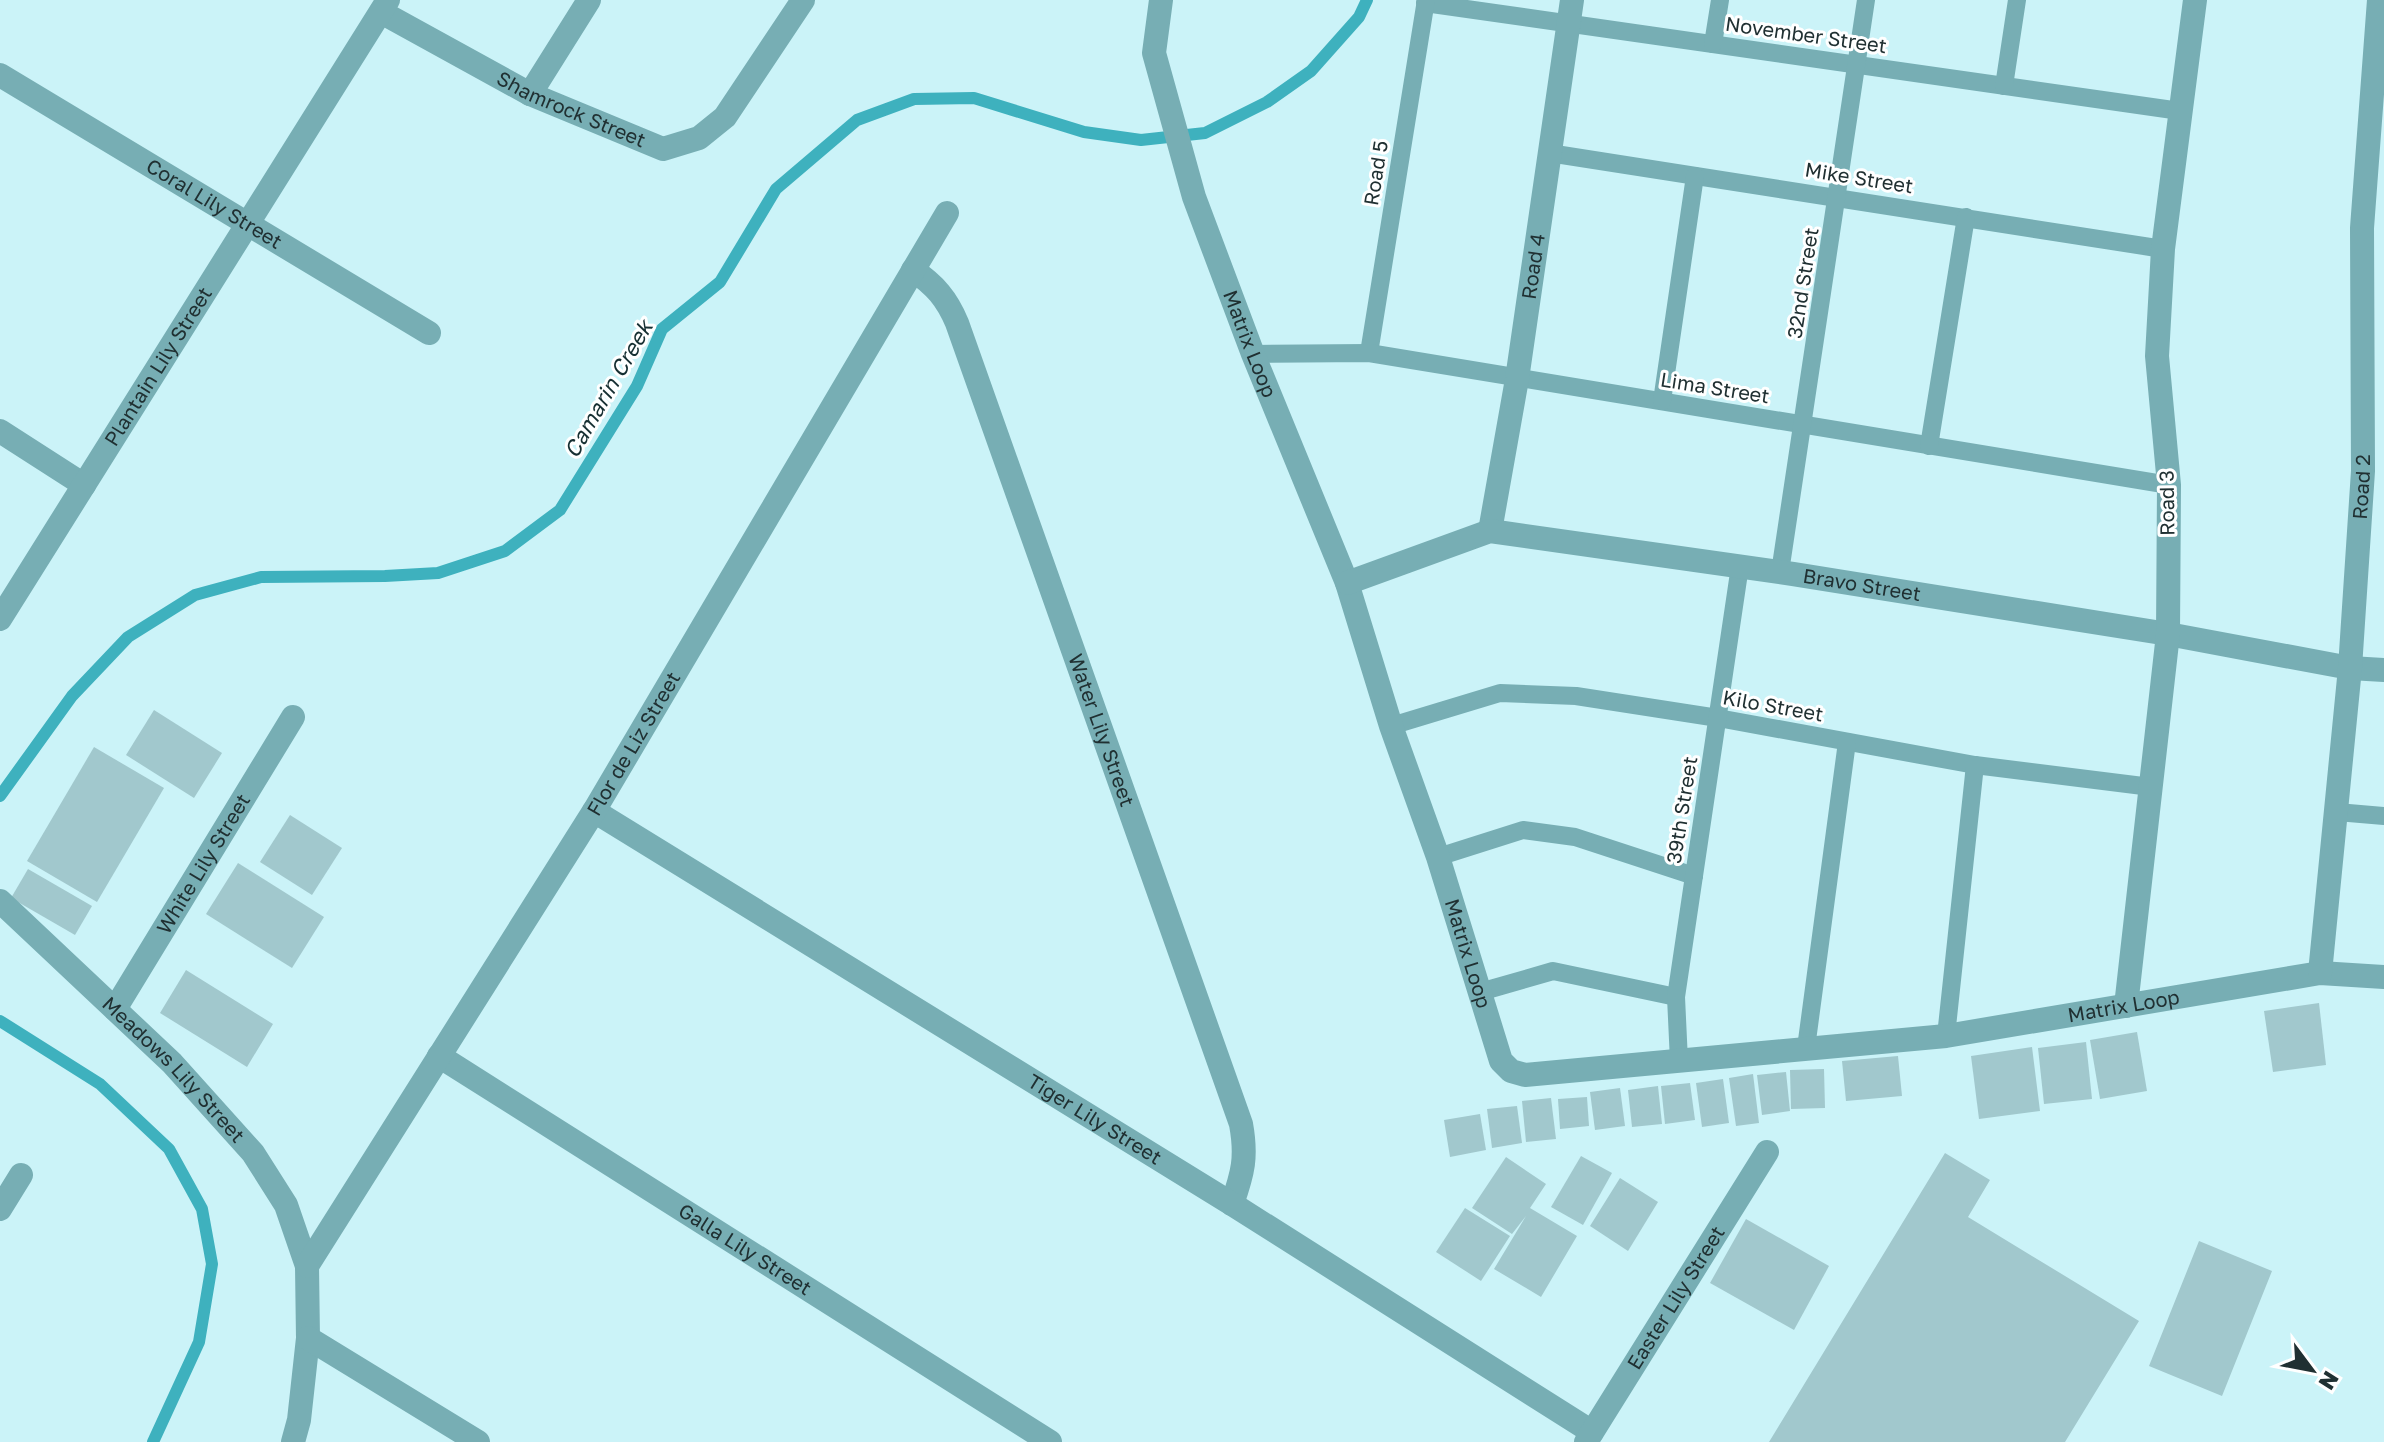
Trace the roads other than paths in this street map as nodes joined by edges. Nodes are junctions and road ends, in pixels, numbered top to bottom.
1 (589, 0) edge
2 (803, 0) edge
3 (1161, 0) edge
4 (1720, 0) edge
5 (1866, 0) edge
6 (2017, 0) edge
7 (2195, 0) edge
8 (2379, 0) edge
9 (1426, 2) edge
10 (384, 6) edge
11 (1570, 12) edge
12 (2380, 30) edge
13 (1713, 44) junction
14 (1856, 64) junction
15 (0, 75) edge
16 (2004, 86) junction
17 (530, 94) junction
18 (2180, 111) junction
19 (1549, 153) junction
20 (1695, 176) junction
21 (1838, 198) junction
22 (947, 213) dead end
23 (1966, 217) junction
24 (247, 224) junction
25 (2373, 229) edge
26 (2163, 249) junction
27 (913, 270) junction
28 (429, 333) dead end
29 (1369, 353) junction
30 (1253, 354) junction
31 (1517, 379) junction
32 (1662, 401) junction
33 (1804, 425) junction
34 (0, 431) edge
35 (1929, 446) junction
36 (2374, 472) edge
37 (84, 485) junction
38 (2169, 485) junction
39 (1490, 531) junction
40 (1740, 566) junction
41 (1780, 572) junction
42 (1347, 583) junction
43 (0, 619) edge
44 (2168, 634) junction
45 (2350, 668) junction
46 (2384, 670) edge
47 (293, 717) dead end
48 (1718, 718) junction
49 (1391, 726) junction
50 (1847, 742) junction
51 (1975, 765) junction
52 (2151, 787) junction
53 (594, 811) junction
54 (2337, 812) junction
55 (2384, 816) edge
56 (1438, 857) junction
57 (1694, 876) junction
58 (0, 901) edge
59 (2320, 973) junction
60 (2384, 977) edge
61 (1480, 992) junction
62 (1676, 997) junction
63 (2126, 1006) junction
64 (115, 1009) junction
65 (1946, 1036) junction
66 (1806, 1048) junction
67 (439, 1056) junction
68 (1679, 1061) junction
69 (1767, 1152) dead end
70 (21, 1175) dead end
71 (1232, 1204) junction
72 (0, 1209) edge
73 (307, 1266) junction
74 (308, 1338) junction
75 (1589, 1437) edge
76 (293, 1442) edge
77 (478, 1442) edge
78 (1050, 1442) edge

1 - 17 street
2 - 17 street, Shamrock Street
3 - 30 street, Matrix Loop
4 - 13 lane
5 - 14 lane, 32nd Street
6 - 16 lane
7 - 18 street, Road 3
8 - 12 street, Road 2
9 - 11 lane, November Street
9 - 29 lane, Road 5
10 - 17 street, Shamrock Street
10 - 24 street, Plantain Lily Street
11 - 13 lane, November Street
11 - 19 street, Road 4
12 - 25 street, Road 2
13 - 14 lane, November Street
14 - 16 lane, November Street
14 - 21 lane, 32nd Street
15 - 24 street, Coral Lily Street
16 - 18 lane, November Street
18 - 26 street, Road 3
19 - 20 lane, Mike Street
19 - 31 street, Road 4
20 - 21 lane, Mike Street
20 - 32 lane
21 - 23 lane, Mike Street
21 - 33 lane, 32nd Street
22 - 27 street, Flor de Liz Street
23 - 26 lane, Mike Street
23 - 35 lane
24 - 28 street, Coral Lily Street
24 - 37 street, Plantain Lily Street
25 - 36 street, Road 2
26 - 38 street, Road 3
27 - 53 street, Flor de Liz Street
27 - 71 street, Water Lily Street
29 - 30 lane, Lima Street
29 - 31 lane, Lima Street
30 - 42 street, Matrix Loop
31 - 32 lane, Lima Street
31 - 39 street, Road 4
32 - 33 lane, Lima Street
33 - 35 lane, Lima Street
33 - 41 lane, 32nd Street
34 - 37 street
35 - 38 lane, Lima Street
36 - 45 street, Road 2
37 - 43 street, Plantain Lily Street
38 - 44 street, Road 3
39 - 40 street, Bravo Street
39 - 42 street, Bravo Street
40 - 41 street, Bravo Street
40 - 48 lane, 39th Street
41 - 44 street, Bravo Street
42 - 49 street, Matrix Loop
44 - 45 street, Bravo Street
44 - 52 street, Road 3
45 - 46 street, Bravo Street
45 - 54 street, Road 2
47 - 64 street, White Lily Street
48 - 49 lane, Kilo Street
48 - 50 lane, Kilo Street
48 - 57 lane, 39th Street
49 - 56 street, Matrix Loop
50 - 51 lane, Kilo Street
50 - 66 lane
51 - 52 lane, Kilo Street
51 - 65 lane
52 - 63 street, Road 3
53 - 67 street, Flor de Liz Street
53 - 71 street, Tiger Lily Street
54 - 55 lane
54 - 59 street, Road 2
56 - 57 lane
56 - 61 street, Matrix Loop
57 - 62 lane, 39th Street
58 - 64 street, Meadows Lily Street
59 - 60 street, Matrix Loop
59 - 63 street, Matrix Loop
61 - 62 lane
61 - 68 street, Matrix Loop
62 - 68 lane, 39th Street
63 - 65 street, Matrix Loop
64 - 73 street, Meadows Lily Street
65 - 66 street, Matrix Loop
66 - 68 street, Matrix Loop
67 - 73 street, Flor de Liz Street
67 - 78 street, Galla Lily Street
69 - 75 street, Easter Lily Street
70 - 72 street
71 - 75 street, Tiger Lily Street
73 - 74 street
74 - 76 street
74 - 77 street

